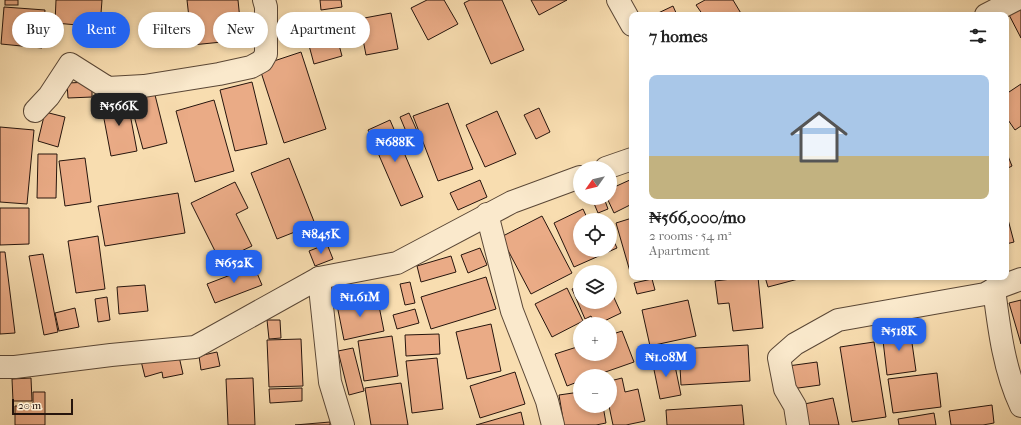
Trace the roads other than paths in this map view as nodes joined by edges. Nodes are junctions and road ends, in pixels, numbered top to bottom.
1 (264, 0) edge
2 (618, 0) edge
3 (1015, 0) edge
4 (992, 12) edge
5 (629, 20) edge
6 (35, 111) dead end
7 (629, 160) edge
8 (617, 164) edge
9 (573, 180) edge
10 (487, 214) junction
11 (319, 278) junction
12 (1021, 280) edge
13 (994, 289) junction
14 (0, 367) edge
15 (1021, 406) edge
16 (343, 425) edge
17 (553, 425) edge
18 (798, 425) edge

1 - 6 street
2 - 5 street
3 - 4 street
7 - 8 street
9 - 10 street
10 - 11 street
10 - 17 street
11 - 14 street
11 - 16 street
12 - 13 street
13 - 15 street
13 - 18 street

